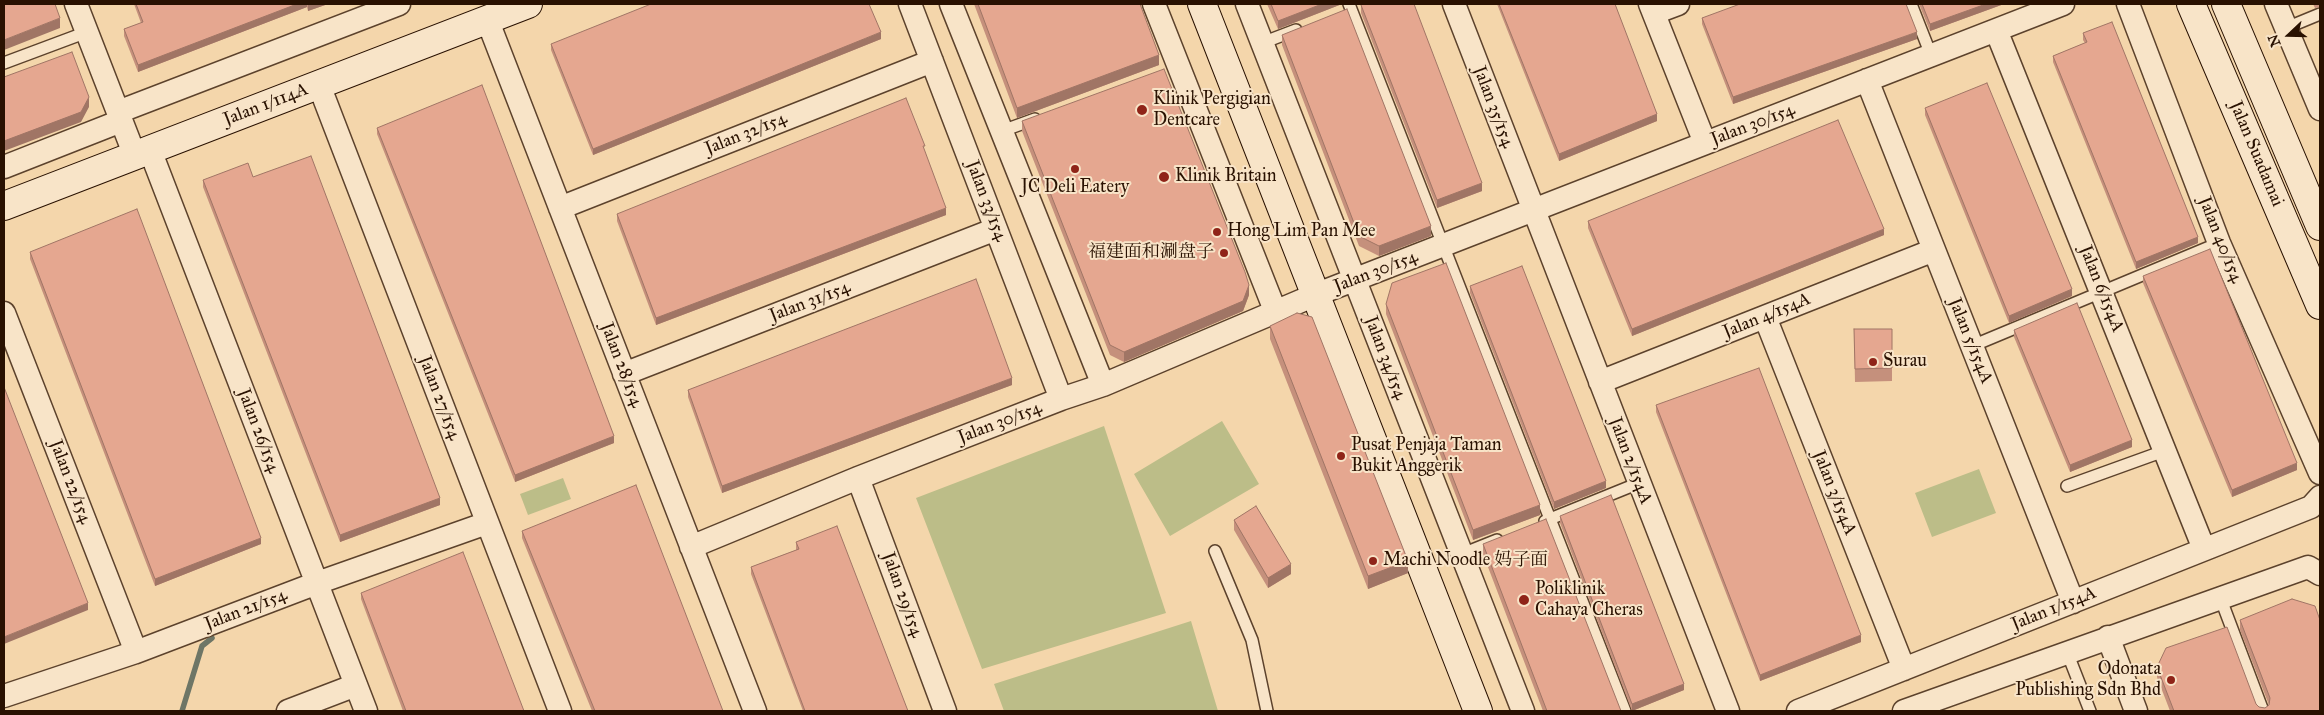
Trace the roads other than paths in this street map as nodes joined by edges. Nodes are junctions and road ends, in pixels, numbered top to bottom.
1 (76, 4) edge
2 (399, 4) edge
3 (528, 4) edge
4 (910, 4) edge
5 (951, 4) edge
6 (1154, 4) edge
7 (1202, 4) edge
8 (1247, 4) edge
9 (1364, 4) edge
10 (1454, 4) edge
11 (1678, 4) edge
12 (1911, 4) edge
13 (2063, 4) edge
14 (2128, 4) edge
15 (2191, 4) edge
16 (2226, 4) edge
17 (2276, 4) edge
18 (1347, 8) edge
19 (1652, 8) edge
20 (2320, 14) edge
21 (487, 20) junction
22 (1306, 26) edge
23 (2286, 28) junction
24 (1996, 30) junction
25 (87, 32) junction
26 (1262, 43) junction
27 (1931, 55) junction
28 (932, 61) junction
29 (4, 63) edge
30 (1867, 80) junction
31 (319, 85) junction
32 (2320, 109) edge
33 (1048, 114) edge
34 (119, 117) junction
35 (1002, 131) junction
36 (1705, 143) junction
37 (142, 153) junction
38 (4, 167) edge
39 (4, 206) edge
40 (560, 208) junction
41 (1533, 211) junction
42 (2320, 226) edge
43 (996, 229) junction
44 (2219, 243) junction
45 (1443, 246) junction
46 (1934, 250) junction
47 (1354, 280) junction
48 (2102, 292) junction
49 (1315, 296) junction
50 (2320, 303) edge
51 (4, 312) edge
52 (1276, 314) junction
53 (1765, 317) junction
54 (1972, 346) junction
55 (624, 374) junction
56 (1600, 382) junction
57 (1103, 385) junction
58 (1061, 399) junction
59 (2164, 451) junction
60 (2320, 473) edge
61 (858, 478) junction
62 (1639, 483) junction
63 (2067, 486) dead end
64 (2315, 502) edge
65 (1550, 519) junction
66 (487, 523) junction
67 (1532, 526) edge
68 (1506, 536) edge
69 (691, 547) junction
70 (2204, 549) junction
71 (1215, 551) dead end
72 (1462, 554) junction
73 (2320, 574) edge
74 (317, 583) junction
75 (2220, 597) junction
76 (2073, 602) junction
77 (2108, 637) junction
78 (136, 652) junction
79 (2067, 652) junction
80 (1904, 669) junction
81 (356, 685) junction
82 (4, 696) edge
83 (1940, 705) edge
84 (288, 711) edge
85 (366, 711) edge
86 (560, 711) edge
87 (755, 711) edge
88 (945, 711) edge
89 (1267, 711) edge
90 (1478, 711) edge
91 (1523, 711) edge
92 (1625, 711) edge
93 (1728, 711) edge
94 (1798, 711) edge
95 (1904, 711) edge
96 (2090, 711) edge
97 (2136, 711) edge
98 (2263, 711) edge

1 - 25 street, Jalan 26/154
2 - 34 street
3 - 21 street, Jalan 1/114A
4 - 28 street, Jalan 33/154
5 - 35 street
6 - 52 street
7 - 49 street
8 - 26 street, Jalan 34/154
9 - 18 lane
10 - 41 street, Jalan 35/154
11 - 19 street
12 - 27 lane
13 - 24 street, Jalan 30/154
14 - 44 street, Jalan 40/154
15 - 50 street, Jalan Suadamai
16 - 42 street, Jalan Suadamai
17 - 23 street
18 - 45 lane
19 - 36 street
20 - 23 lane
21 - 31 street, Jalan 1/114A
21 - 40 street, Jalan 28/154
22 - 26 lane
23 - 32 street
24 - 27 street, Jalan 30/154
24 - 48 street, Jalan 6/154A
25 - 29 lane
25 - 34 street, Jalan 26/154
26 - 47 street, Jalan 34/154
27 - 30 street, Jalan 30/154
28 - 40 street, Jalan 32/154
28 - 43 street, Jalan 33/154
30 - 36 street, Jalan 30/154
30 - 46 street, Jalan 5/154A
31 - 37 street, Jalan 1/114A
31 - 66 street, Jalan 27/154
33 - 35 lane
34 - 37 street, Jalan 26/154
34 - 38 street
35 - 57 street
36 - 41 street, Jalan 30/154
37 - 39 street, Jalan 1/114A
37 - 74 street, Jalan 26/154
40 - 55 street, Jalan 28/154
41 - 45 street, Jalan 30/154
41 - 56 street, Jalan 2/154A
43 - 55 street, Jalan 31/154
43 - 58 street, Jalan 33/154
44 - 48 lane
44 - 60 street, Jalan 40/154
45 - 47 street, Jalan 30/154
45 - 65 lane
46 - 53 street, Jalan 4/154A
46 - 54 street, Jalan 5/154A
47 - 49 street, Jalan 30/154
47 - 72 street, Jalan 34/154
48 - 54 lane
48 - 59 street, Jalan 6/154A
49 - 52 street, Jalan 30/154
49 - 90 street
51 - 78 street, Jalan 22/154
52 - 57 street, Jalan 30/154
53 - 56 street, Jalan 4/154A
53 - 80 street, Jalan 3/154A
54 - 76 street, Jalan 5/154A
55 - 69 street, Jalan 28/154
56 - 62 street, Jalan 2/154A
57 - 58 street, Jalan 30/154
58 - 61 street, Jalan 30/154
59 - 63 lane
59 - 70 street, Jalan 6/154A
61 - 69 street, Jalan 30/154
61 - 88 street, Jalan 29/154
62 - 65 lane
62 - 93 street, Jalan 2/154A
64 - 70 street, Jalan 1/154A
65 - 67 lane
65 - 92 lane
66 - 74 street, Jalan 21/154
66 - 86 street, Jalan 27/154
68 - 72 lane
69 - 87 street, Jalan 28/154
70 - 76 street, Jalan 1/154A
71 - 89 lane
72 - 91 street, Jalan 34/154
73 - 75 street
74 - 78 street, Jalan 21/154
74 - 81 street, Jalan 26/154
75 - 77 street
75 - 98 lane
76 - 80 street, Jalan 1/154A
77 - 79 street
77 - 97 street
78 - 82 street, Jalan 21/154
79 - 83 street
79 - 96 lane
80 - 94 street, Jalan 1/154A
81 - 84 street
81 - 85 street, Jalan 26/154
83 - 95 street

